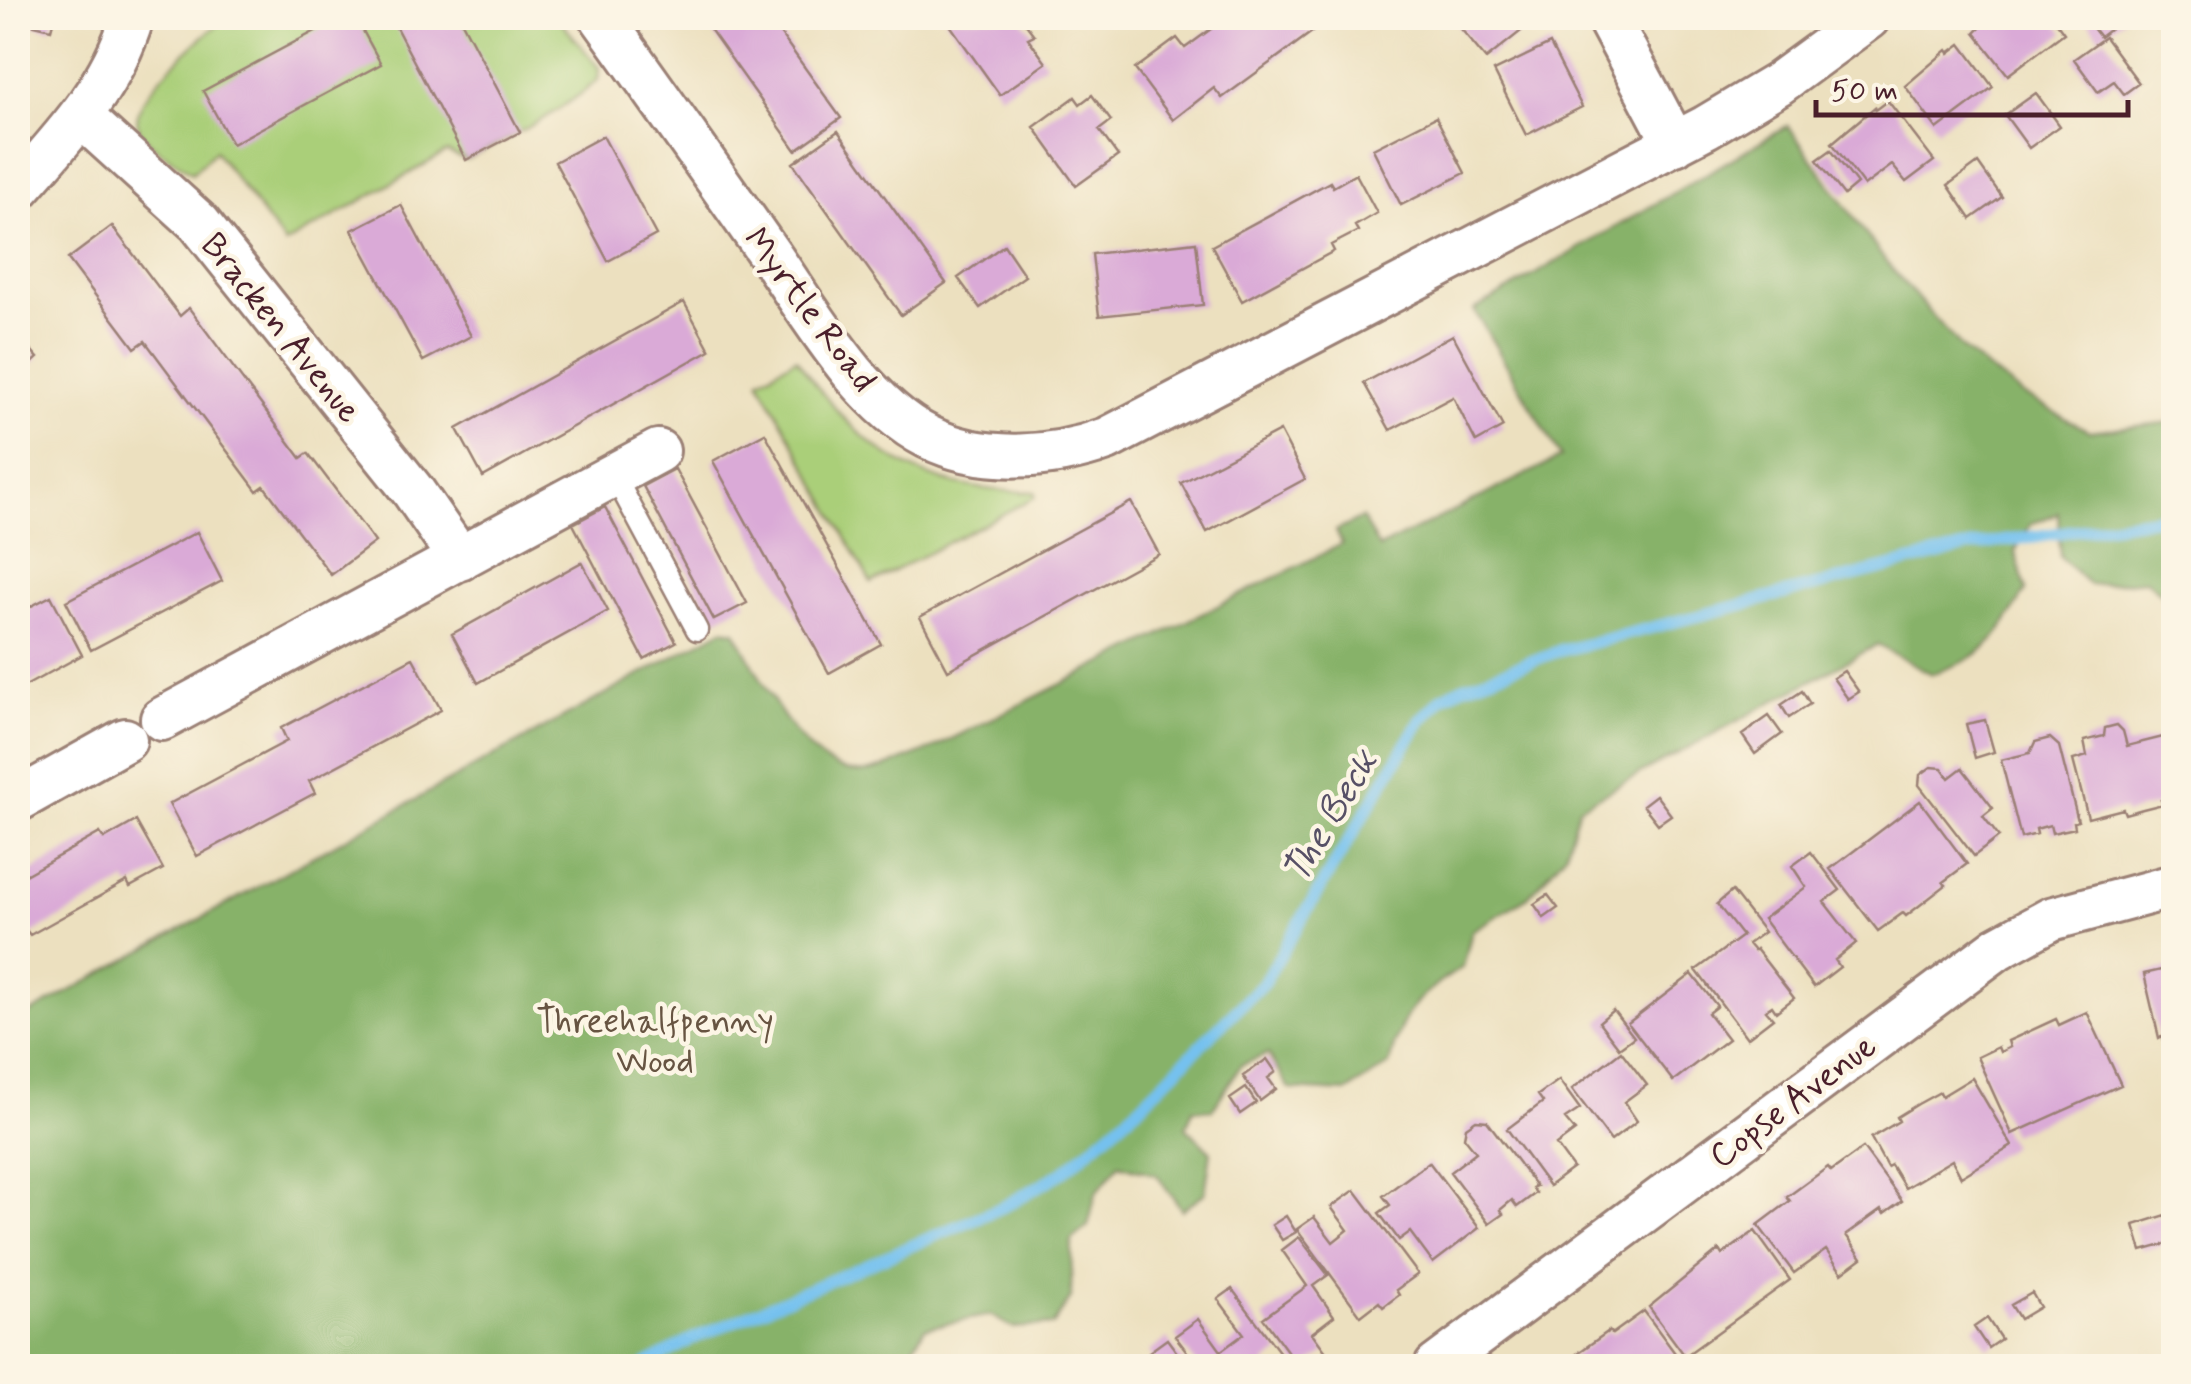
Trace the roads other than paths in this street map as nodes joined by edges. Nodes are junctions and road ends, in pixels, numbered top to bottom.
1 (132, 18) edge
2 (602, 18) edge
3 (1608, 18) edge
4 (1868, 18) edge
5 (81, 116) junction
6 (1675, 144) junction
7 (18, 190) edge
8 (658, 451) dead end
9 (614, 475) junction
10 (460, 560) junction
11 (697, 630) dead end
12 (162, 720) dead end
13 (125, 740) dead end
14 (18, 800) edge
15 (2174, 886) edge
16 (1436, 1366) edge

1 - 5 street
2 - 6 street, Myrtle Road
3 - 6 street
4 - 6 street, Myrtle Road
5 - 7 street
5 - 10 street, Bracken Avenue
8 - 9 street
9 - 10 street
9 - 11 lane
10 - 12 street
13 - 14 street
15 - 16 street, Copse Avenue

